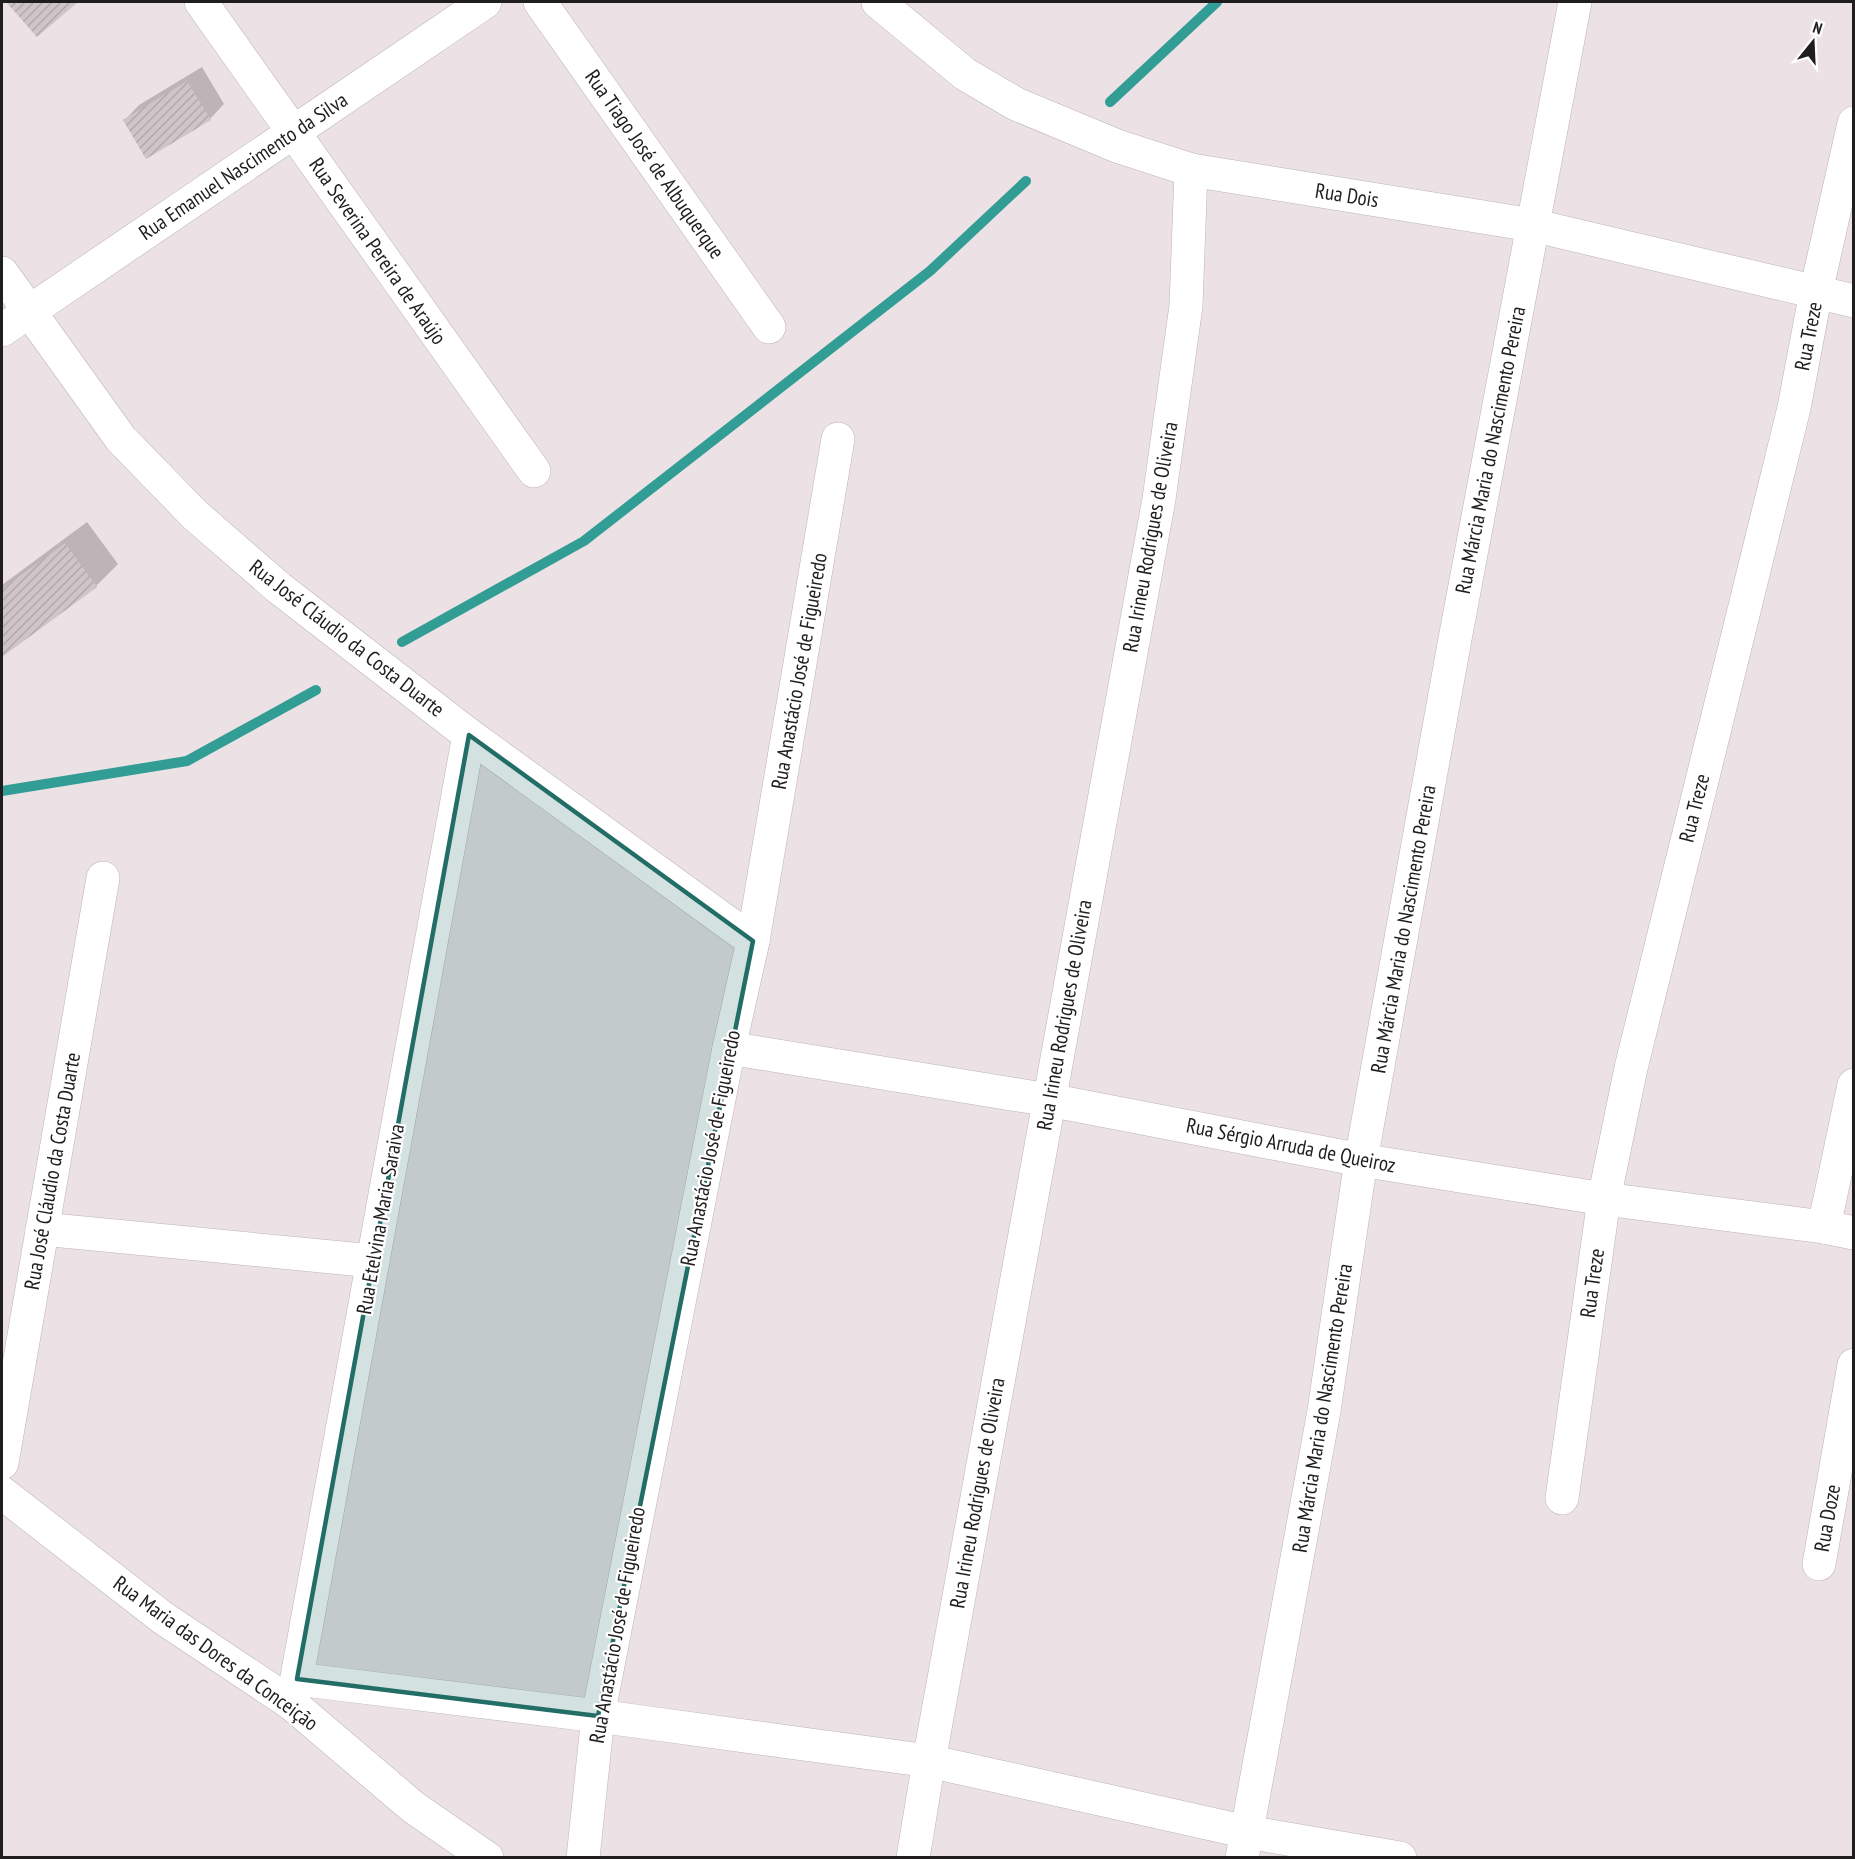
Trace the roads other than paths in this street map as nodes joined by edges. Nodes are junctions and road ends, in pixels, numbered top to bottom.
1 (201, 2) edge
2 (485, 2) edge
3 (540, 2) edge
4 (878, 2) edge
5 (1575, 2) edge
6 (1854, 123) edge
7 (294, 132) junction
8 (1191, 170) junction
9 (1532, 225) junction
10 (2, 273) edge
11 (1816, 292) junction
12 (1854, 301) edge
13 (27, 311) junction
14 (769, 327) dead end
15 (2, 330) edge
16 (838, 439) dead end
17 (534, 471) dead end
18 (469, 735) junction
19 (103, 878) dead end
20 (753, 941) junction
21 (729, 1048) junction
22 (1854, 1085) edge
23 (1049, 1101) junction
24 (1361, 1160) junction
25 (1604, 1199) junction
26 (42, 1229) junction
27 (1839, 1230) edge
28 (373, 1261) junction
29 (1854, 1365) edge
30 (2, 1463) edge
31 (2, 1493) edge
32 (1562, 1498) dead end
33 (1819, 1564) dead end
34 (294, 1691) junction
35 (598, 1716) junction
36 (928, 1761) junction
37 (1244, 1845) edge
38 (487, 1857) edge
39 (584, 1857) edge
40 (913, 1857) edge
41 (1400, 1857) edge

1 - 7 street, Rua Severina Pereira de Araújo
2 - 7 street, Rua Emanuel Nascimento da Silva
3 - 14 street, Rua Tiago José de Albuquerque
4 - 8 street, Rua Dois
5 - 9 street, Rua Márcia Maria do Nascimento Pereira
6 - 11 street, Rua Treze
7 - 13 street, Rua Emanuel Nascimento da Silva
7 - 17 street, Rua Severina Pereira de Araújo
8 - 9 street, Rua Dois
8 - 23 street, Rua Irineu Rodrigues de Oliveira
9 - 11 street, Rua Dois
9 - 24 street, Rua Márcia Maria do Nascimento Pereira
10 - 13 street, Rua José Cláudio da Costa Duarte
11 - 12 street, Rua Dois
11 - 25 street, Rua Treze
13 - 15 street, Rua Emanuel Nascimento da Silva
13 - 18 street, Rua José Cláudio da Costa Duarte
16 - 20 street, Rua Anastácio José de Figueiredo
18 - 20 street, Rua José Cláudio da Costa Duarte
18 - 28 street, Rua Etelvina Maria Saraiva
19 - 26 street, Rua José Cláudio da Costa Duarte
20 - 21 street, Rua Anastácio José de Figueiredo
21 - 23 street, Rua Sérgio Arruda de Queiroz
21 - 35 street, Rua Anastácio José de Figueiredo
22 - 27 street
23 - 24 street, Rua Sérgio Arruda de Queiroz
23 - 36 street, Rua Irineu Rodrigues de Oliveira
24 - 25 street, Rua Sérgio Arruda de Queiroz
24 - 37 street, Rua Márcia Maria do Nascimento Pereira
25 - 27 street, Rua Sérgio Arruda de Queiroz
25 - 32 street, Rua Treze
26 - 28 street
26 - 30 street, Rua José Cláudio da Costa Duarte
28 - 34 street, Rua Etelvina Maria Saraiva
29 - 33 street, Rua Doze
31 - 34 street, Rua Maria das Dores da Conceição
34 - 35 street
34 - 38 street, Rua Maria das Dores da Conceição
35 - 36 street
35 - 39 street, Rua Anastácio José de Figueiredo
36 - 37 street
36 - 40 street, Rua Irineu Rodrigues de Oliveira
37 - 41 street

